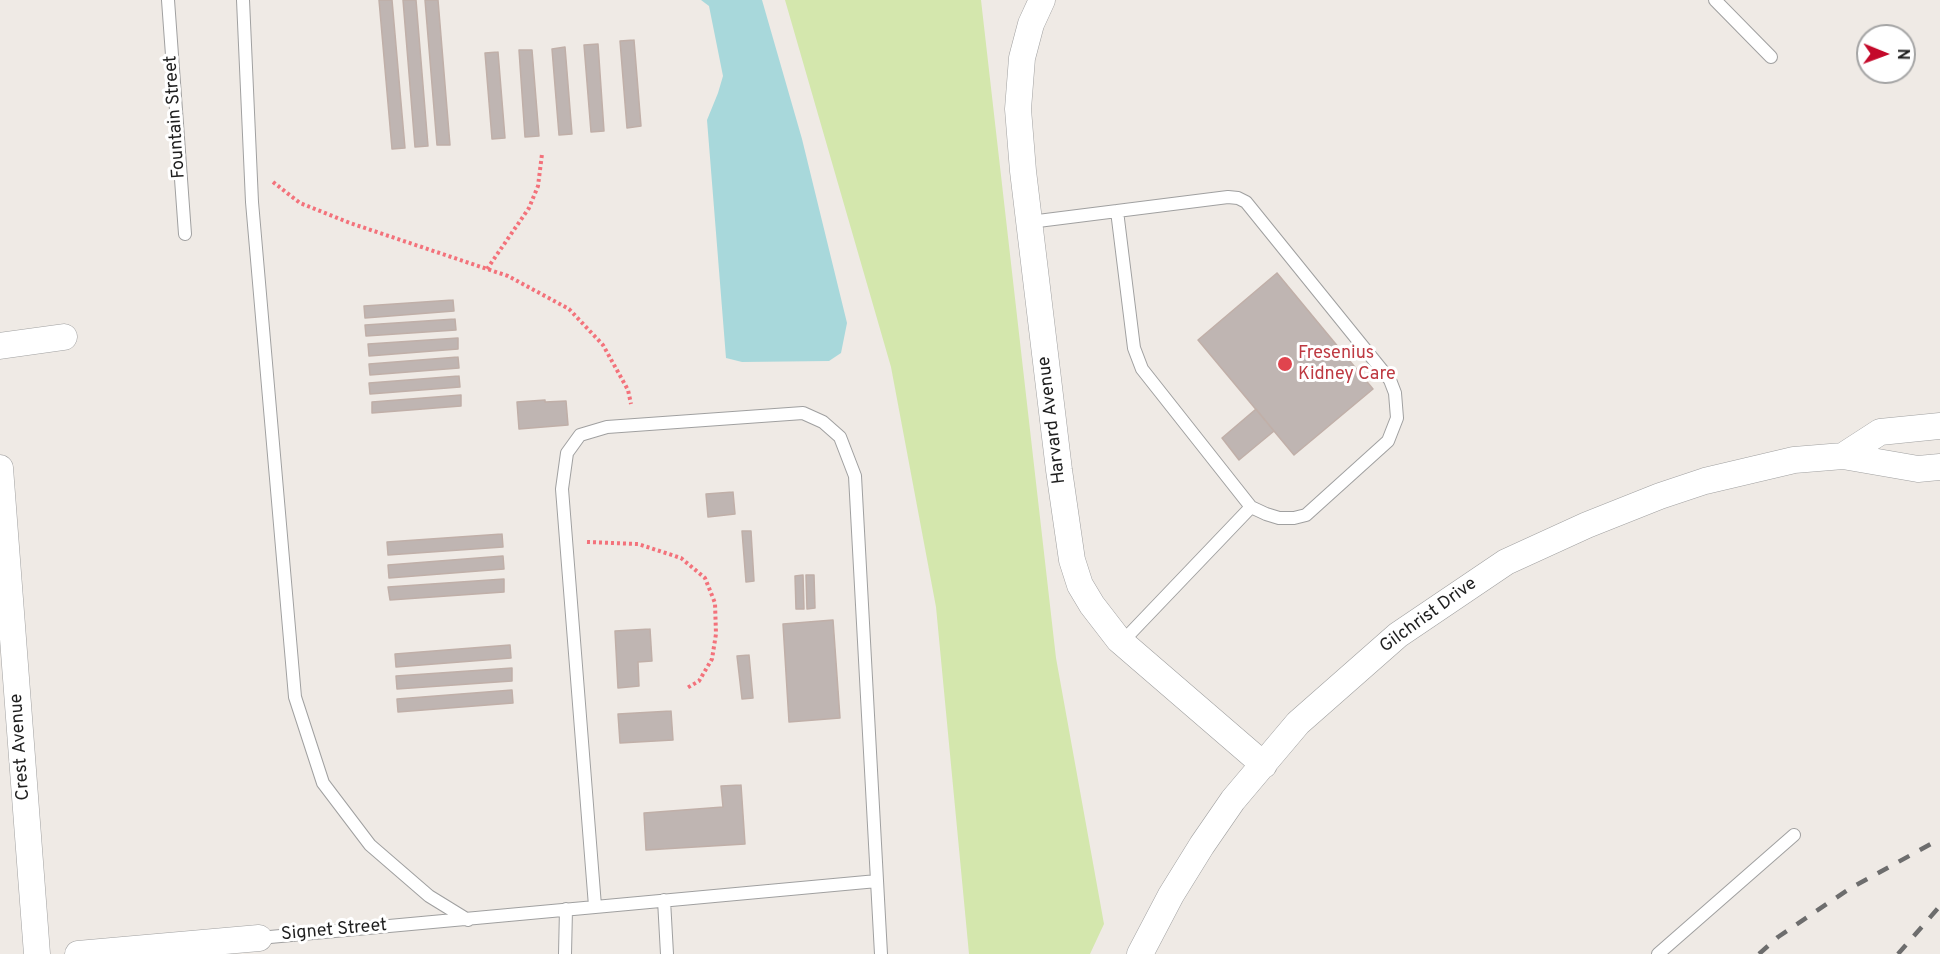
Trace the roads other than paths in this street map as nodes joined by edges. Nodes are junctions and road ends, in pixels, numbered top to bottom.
1 (168, 0) edge
2 (243, 0) edge
3 (1042, 0) edge
4 (1715, 0) edge
5 (1771, 57) dead end
6 (1117, 211) junction
7 (1030, 222) junction
8 (185, 234) dead end
9 (64, 337) dead end
10 (0, 346) edge
11 (1940, 420) edge
12 (1940, 426) edge
13 (1880, 432) junction
14 (1843, 456) junction
15 (1940, 467) edge
16 (0, 468) edge
17 (1251, 507) junction
18 (1122, 642) junction
19 (1264, 765) junction
20 (1794, 835) dead end
21 (877, 881) junction
22 (664, 900) junction
23 (595, 906) junction
24 (560, 909) junction
25 (468, 920) junction
26 (259, 938) joint
27 (37, 954) edge
28 (78, 954) edge
29 (565, 954) edge
30 (668, 954) edge
31 (881, 954) edge
32 (1140, 954) edge
33 (1658, 954) edge

1 - 8 lane, Fountain Street
2 - 25 lane
3 - 7 street, Harvard Avenue
4 - 5 lane
6 - 7 lane
6 - 17 lane
6 - 17 lane
7 - 18 street, Harvard Avenue
9 - 10 street
11 - 13 lane
12 - 13 street, Gilchrist Drive
13 - 14 street, Gilchrist Drive
14 - 15 street, Gilchrist Drive
14 - 19 street, Gilchrist Drive
16 - 27 street, Crest Avenue
17 - 18 lane
18 - 19 street, Harvard Avenue
19 - 32 street, Gilchrist Drive
20 - 33 lane
21 - 22 lane, Signet Street
21 - 23 lane
21 - 31 lane
22 - 23 lane, Signet Street
22 - 30 lane
23 - 24 lane, Signet Street
24 - 25 lane, Signet Street
24 - 29 lane
25 - 26 lane, Signet Street
26 - 28 street, Signet Street

